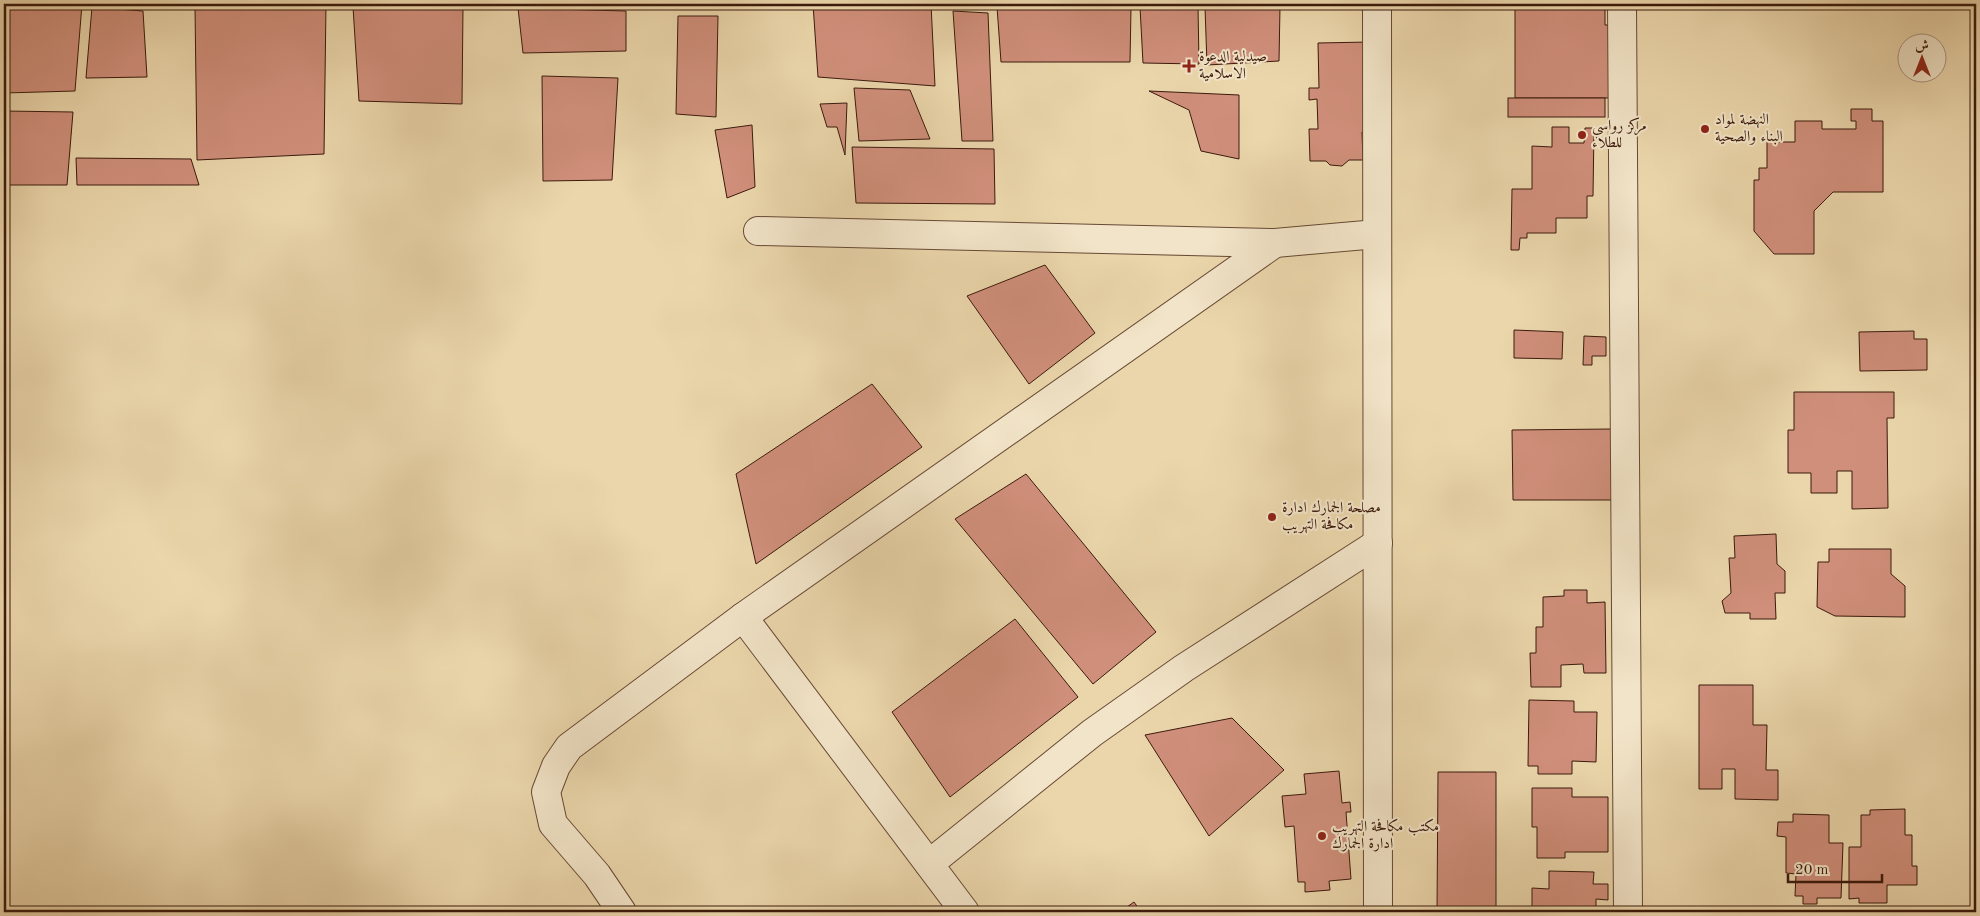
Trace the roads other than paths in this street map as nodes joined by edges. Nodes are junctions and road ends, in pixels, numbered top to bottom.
1 (1377, 4) edge
2 (1622, 4) edge
3 (758, 231) dead end
4 (1377, 234) junction
5 (1275, 243) junction
6 (1378, 543) junction
7 (743, 617) junction
8 (929, 864) junction
9 (622, 912) edge
10 (965, 912) edge
11 (1378, 912) edge
12 (1628, 912) edge

1 - 4 street
2 - 12 street
3 - 5 street
4 - 5 street
4 - 6 street
5 - 7 street
6 - 8 street
6 - 11 street
7 - 8 street
7 - 9 street
8 - 10 street

